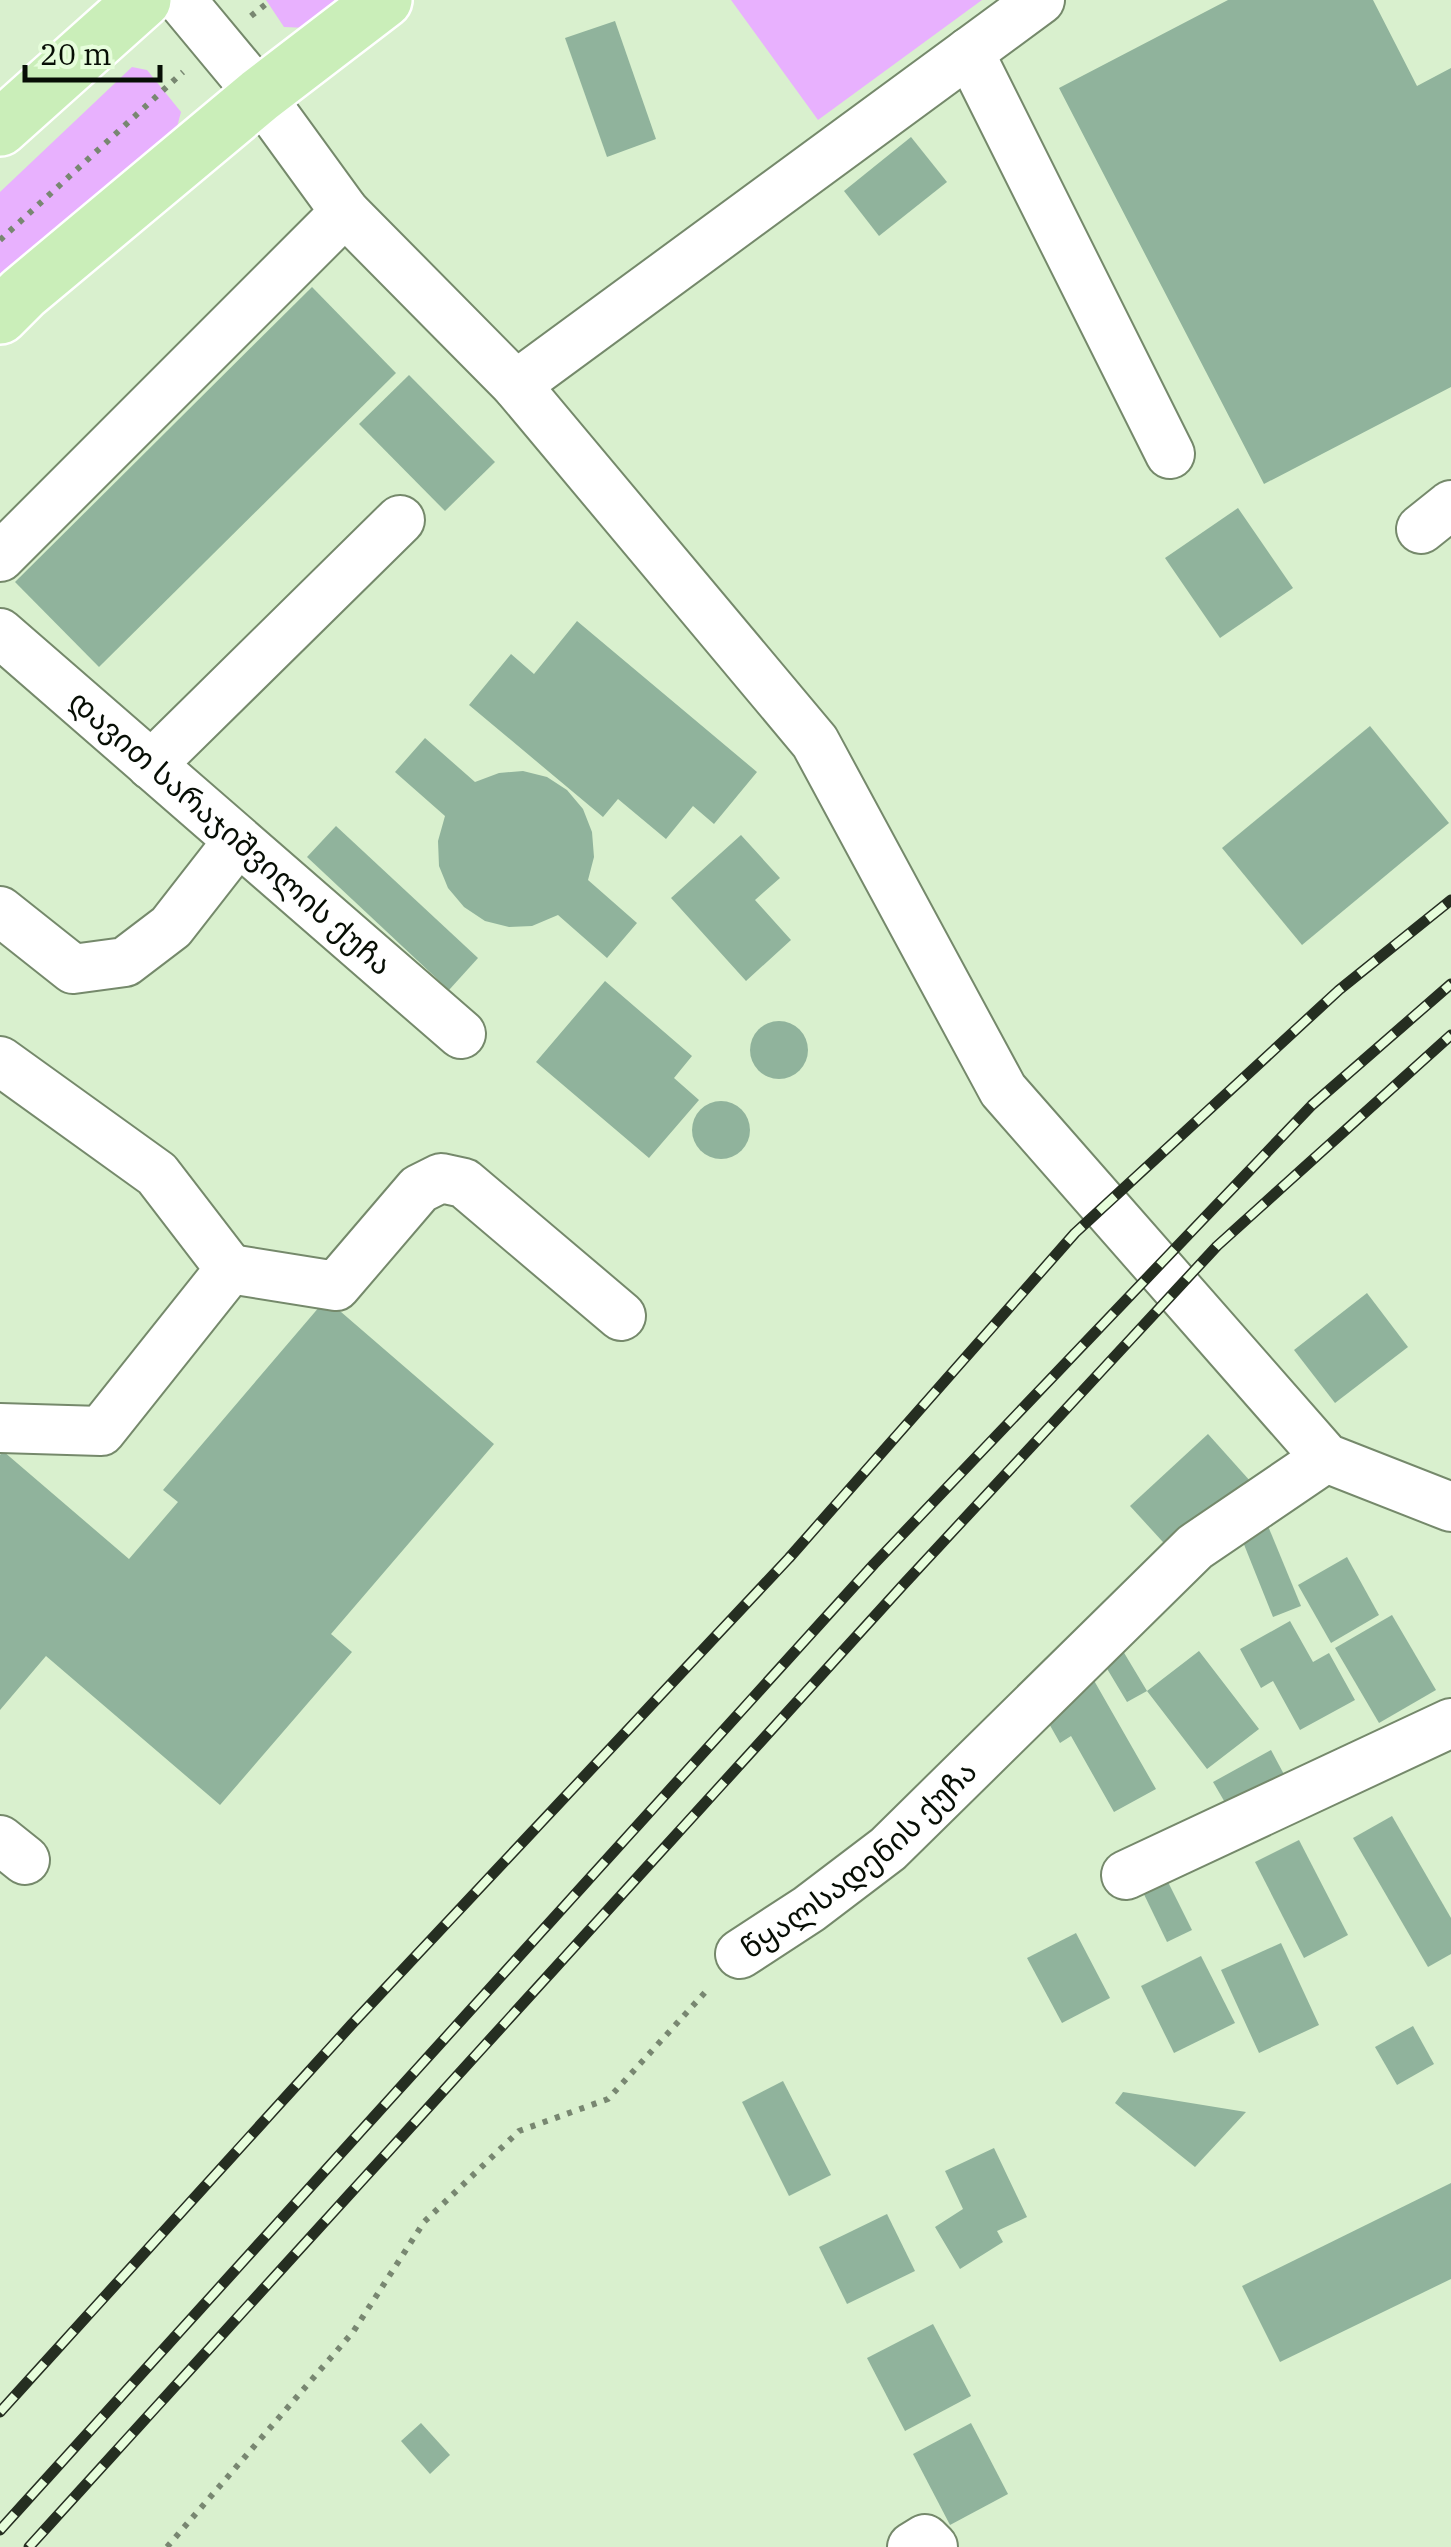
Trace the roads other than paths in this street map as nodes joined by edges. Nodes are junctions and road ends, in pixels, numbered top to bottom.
1 (143, 0) edge
2 (181, 0) edge
3 (384, 0) edge
4 (1040, 0) edge
5 (970, 52) junction
6 (260, 95) junction
7 (0, 128) edge
8 (345, 212) junction
9 (0, 316) edge
10 (516, 385) junction
11 (1170, 454) dead end
12 (400, 520) dead end
13 (0, 557) edge
14 (0, 633) edge
15 (151, 765) junction
16 (238, 840) junction
17 (0, 911) edge
18 (461, 1034) dead end
19 (0, 1062) edge
20 (230, 1268) junction
21 (621, 1316) dead end
22 (0, 1428) edge
23 (1326, 1458) junction
24 (1451, 1507) edge
25 (1451, 1723) edge
26 (1126, 1876) dead end
27 (740, 1954) road end
28 (912, 2547) edge
29 (933, 2547) edge

1 - 7 main road
2 - 6 street
3 - 6 main road
4 - 5 street
5 - 10 street
5 - 11 street
6 - 8 street
6 - 9 main road
8 - 10 street
8 - 13 street
10 - 23 street
12 - 15 street
14 - 15 street, დავით სარაჯიშვილის ქუჩა
15 - 16 street, დავით სარაჯიშვილის ქუჩა
16 - 17 street
16 - 18 street, დავით სარაჯიშვილის ქუჩა
19 - 20 street
20 - 21 street
20 - 22 street
23 - 24 street
23 - 27 street, წყალსადენის ქუჩა
25 - 26 street
28 - 29 street

